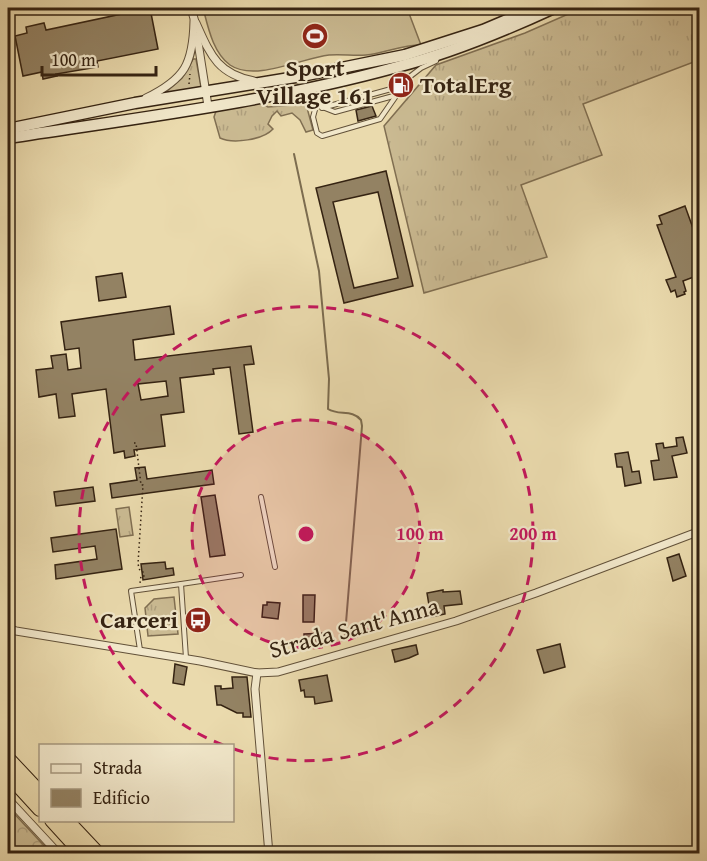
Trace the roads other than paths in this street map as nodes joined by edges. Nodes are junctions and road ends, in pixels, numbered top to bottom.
1 (191, 8) edge
2 (535, 8) edge
3 (555, 8) edge
4 (194, 21) junction
5 (439, 53) junction
6 (259, 82) junction
7 (403, 86) junction
8 (206, 92) junction
9 (397, 94) junction
10 (275, 95) junction
11 (135, 103) junction
12 (208, 106) junction
13 (316, 106) junction
14 (322, 108) junction
15 (8, 129) edge
16 (8, 138) edge
17 (261, 498) dead end
18 (699, 531) edge
19 (275, 567) dead end
20 (241, 575) dead end
21 (181, 584) junction
22 (8, 628) edge
23 (140, 651) junction
24 (186, 658) junction
25 (257, 673) junction
26 (8, 759) edge
27 (8, 774) edge
28 (39, 792) edge
29 (8, 799) edge
30 (39, 808) edge
31 (54, 822) edge
32 (68, 822) edge
33 (59, 854) edge
34 (83, 854) edge
35 (98, 854) edge
36 (269, 854) edge

1 - 4 street
2 - 6 main road
3 - 5 main road
4 - 6 street
4 - 8 street
4 - 11 street
5 - 7 lane
5 - 10 main road
6 - 8 main road
7 - 9 lane
7 - 14 lane
8 - 11 main road
8 - 12 street
9 - 13 lane
9 - 14 lane
10 - 12 main road
10 - 13 lane
11 - 15 main road
12 - 16 main road
13 - 14 lane
17 - 19 lane
18 - 25 street, Strada Sant'Anna
20 - 21 lane
21 - 23 lane
21 - 24 lane
22 - 23 street, Strada Sant'Anna
23 - 24 street, Strada Sant'Anna
24 - 25 street, Strada Sant'Anna
25 - 36 street
26 - 28 highway
27 - 30 highway
29 - 33 street
31 - 34 highway
32 - 35 highway

